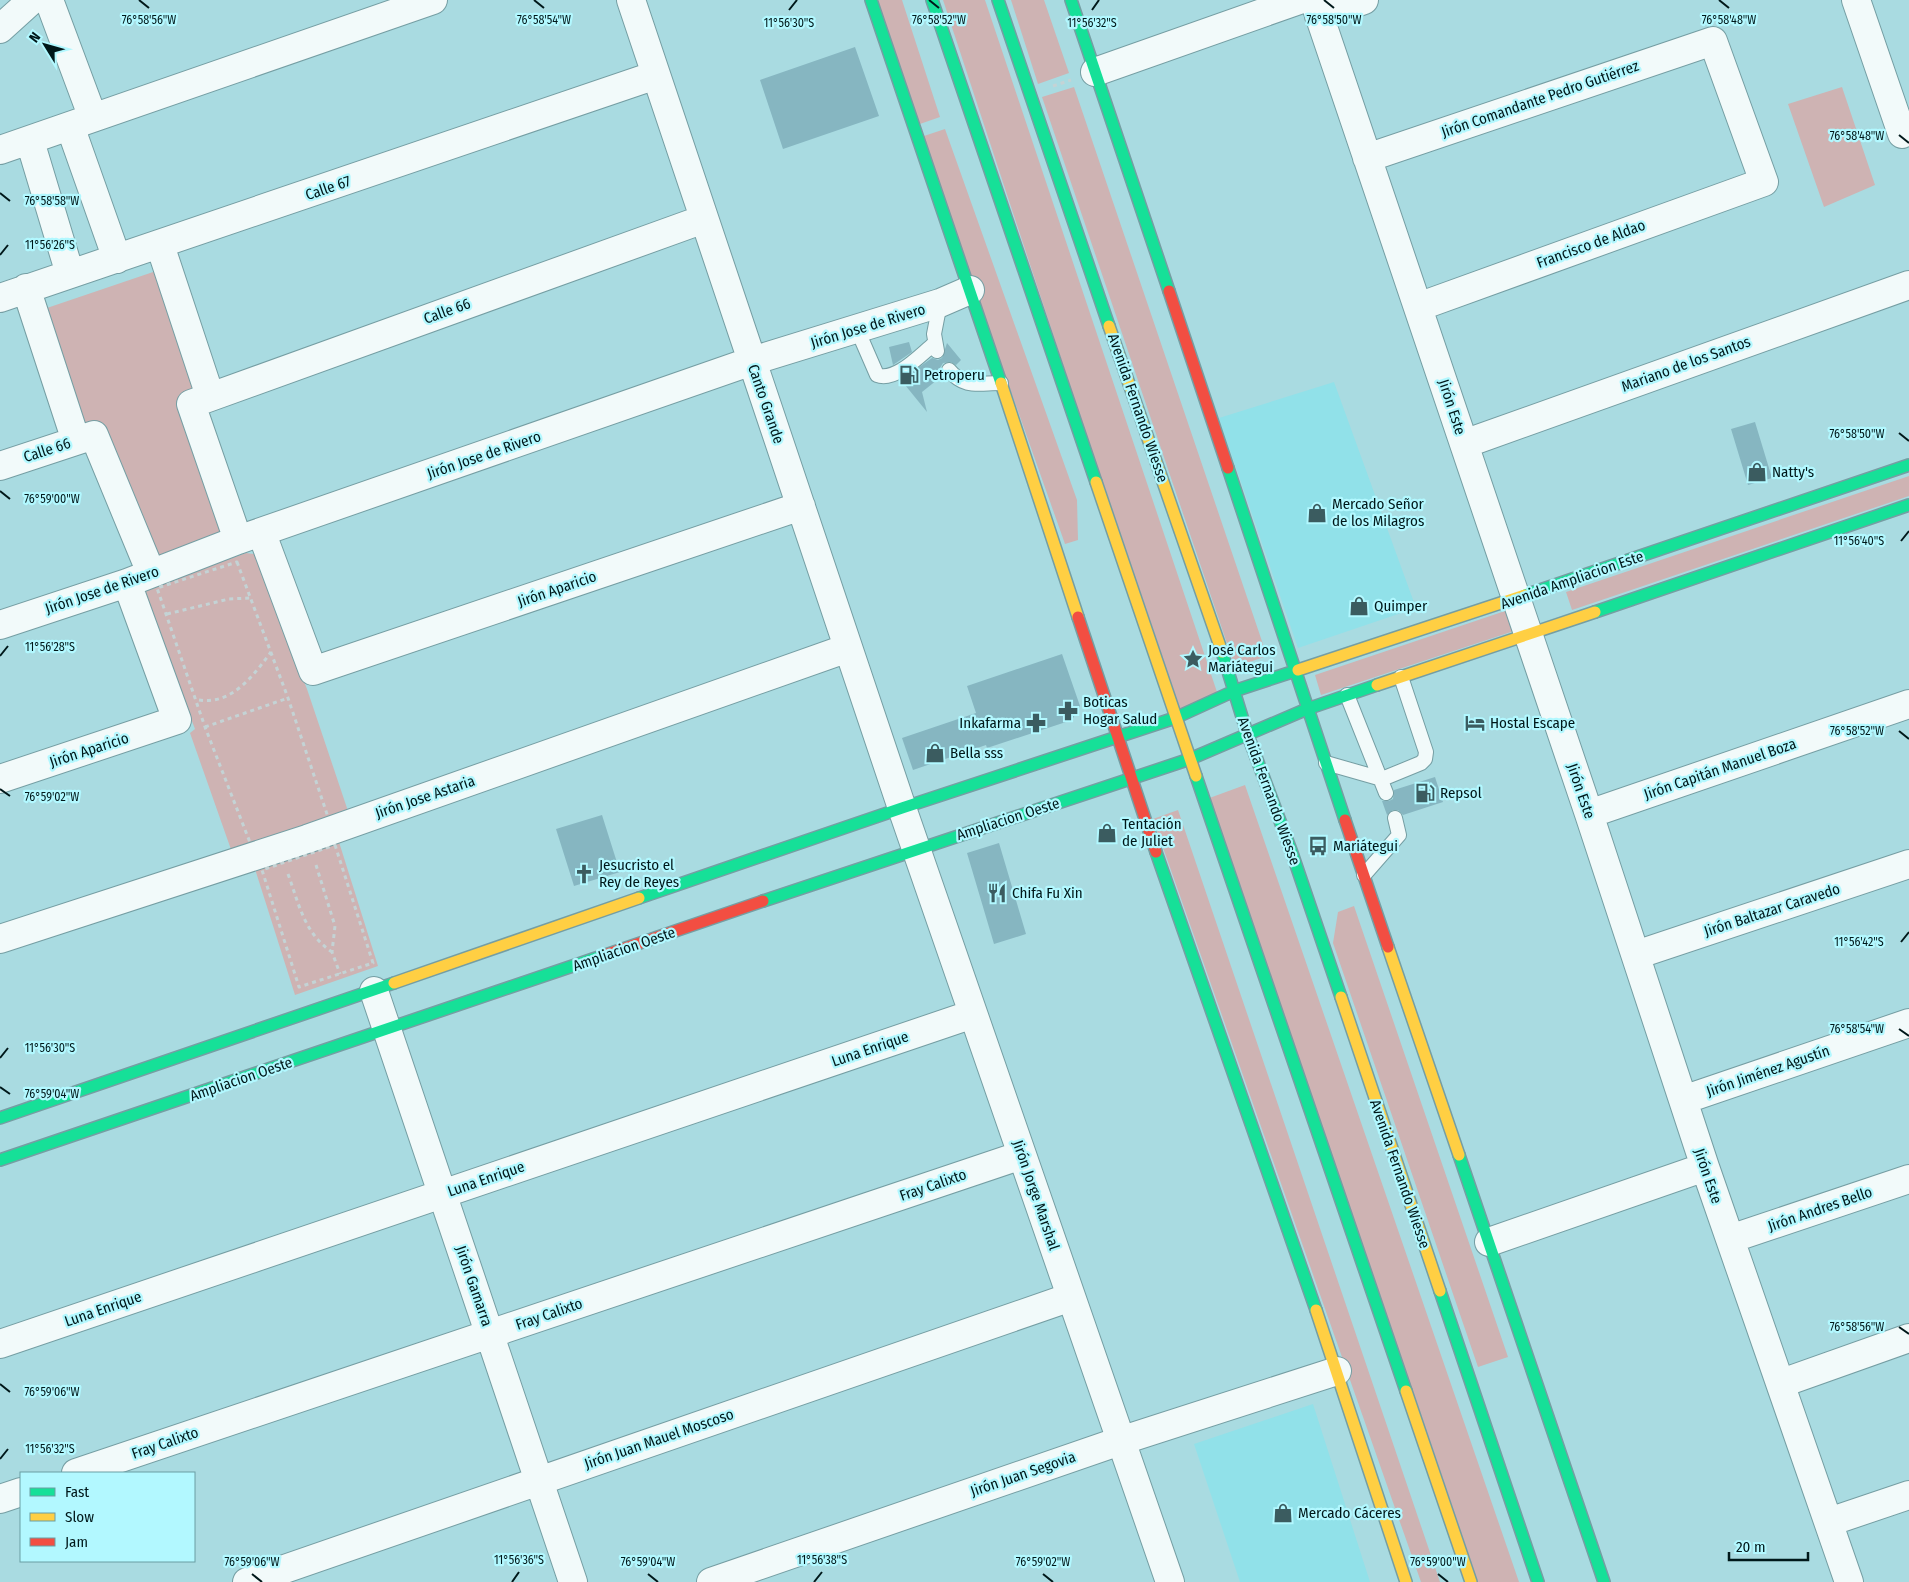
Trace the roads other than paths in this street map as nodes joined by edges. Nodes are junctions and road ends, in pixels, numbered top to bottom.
1 (32, 0) edge
2 (49, 0) edge
3 (433, 0) edge
4 (630, 0) edge
5 (871, 0) edge
6 (932, 0) edge
7 (998, 0) edge
8 (1070, 0) edge
9 (1364, 0) edge
10 (1856, 0) edge
11 (1311, 5) edge
12 (0, 29) edge
13 (1095, 72) junction
14 (656, 76) junction
15 (82, 122) junction
16 (1906, 132) edge
17 (30, 141) junction
18 (0, 150) edge
19 (1367, 158) junction
20 (1764, 182) joint
21 (704, 219) junction
22 (160, 245) junction
23 (117, 259) junction
24 (70, 274) junction
25 (1909, 286) edge
26 (26, 288) junction
27 (970, 290) junction
28 (0, 298) edge
29 (940, 303) junction
30 (1418, 307) junction
31 (857, 329) junction
32 (752, 361) junction
33 (949, 370) dead end
34 (1001, 383) junction
35 (200, 400) junction
36 (85, 438) junction
37 (1464, 444) junction
38 (1909, 465) edge
39 (0, 466) edge
40 (1909, 505) edge
41 (801, 506) junction
42 (246, 545) junction
43 (152, 573) junction
44 (127, 583) junction
45 (1515, 599) junction
46 (0, 625) edge
47 (1527, 633) junction
48 (848, 648) junction
49 (1296, 670) junction
50 (1401, 678) junction
51 (1234, 691) junction
52 (1347, 695) junction
53 (1909, 704) edge
54 (1307, 709) junction
55 (1176, 718) junction
56 (1247, 733) junction
57 (1119, 737) junction
58 (1190, 759) junction
59 (1326, 763) junction
60 (1382, 778) junction
61 (0, 780) edge
62 (1131, 780) junction
63 (1386, 793) dead end
64 (902, 808) junction
65 (1589, 814) junction
66 (1395, 818) dead end
67 (916, 849) junction
68 (1909, 864) edge
69 (1364, 875) junction
70 (0, 939) edge
71 (1636, 955) junction
72 (361, 995) junction
73 (973, 1014) junction
74 (1909, 1023) edge
75 (387, 1030) junction
76 (1683, 1100) junction
77 (0, 1118) edge
78 (1022, 1155) junction
79 (0, 1160) edge
80 (1705, 1167) junction
81 (1909, 1178) edge
82 (442, 1194) junction
83 (1730, 1239) junction
84 (1489, 1242) junction
85 (1071, 1297) junction
86 (490, 1334) junction
87 (1909, 1338) edge
88 (0, 1344) edge
89 (1336, 1371) junction
90 (1782, 1383) junction
91 (1120, 1441) junction
92 (79, 1472) edge
93 (539, 1481) junction
94 (20, 1492) edge
95 (1909, 1495) edge
96 (0, 1499) edge
97 (1829, 1522) junction
98 (247, 1582) edge
99 (573, 1582) edge
100 (710, 1582) edge
101 (1170, 1582) edge
102 (1406, 1582) edge
103 (1471, 1582) edge
104 (1538, 1582) edge
105 (1604, 1582) edge
106 (1849, 1582) edge

1 - 12 street
2 - 15 street
3 - 15 street
4 - 14 street, Canto Grande
5 - 27 main road
6 - 55 main road
7 - 51 main road, Avenida Fernando Wiesse
8 - 13 main road
9 - 11 street
10 - 16 street
11 - 13 street
11 - 19 street, Jirón Este
13 - 49 main road
14 - 21 street, Canto Grande
14 - 22 street, Calle 67
15 - 17 street
15 - 23 street
17 - 18 street
17 - 24 street
19 - 20 street, Jirón Comandante Pedro Gutiérrez
19 - 30 street, Jirón Este
20 - 30 street, Francisco de Aldao
21 - 32 street, Canto Grande
21 - 35 street, Calle 66
22 - 23 street, Calle 67
22 - 35 street
23 - 24 street, Calle 67
24 - 26 street, Calle 67
25 - 37 street, Mariano de los Santos
26 - 28 street, Calle 67
26 - 36 street
27 - 29 street, Jirón Jose de Rivero
27 - 34 main road
29 - 31 street, Jirón Jose de Rivero
29 - 31 lane
30 - 37 street, Jirón Este
31 - 32 street, Jirón Jose de Rivero
32 - 41 street, Canto Grande
32 - 42 street, Jirón Jose de Rivero
33 - 34 lane
34 - 57 main road
35 - 42 street
36 - 39 street, Calle 66
36 - 43 street
37 - 45 street, Jirón Este
38 - 45 main road, Avenida Ampliacion Este
40 - 47 main road
41 - 42 street, Jirón Aparicio
41 - 48 street, Canto Grande
42 - 43 street, Jirón Jose de Rivero
43 - 44 street, Jirón Jose de Rivero
44 - 46 street, Jirón Jose de Rivero
44 - 61 street, Jirón Aparicio
45 - 47 street, Jirón Este
45 - 49 main road, Avenida Ampliacion Este
47 - 50 main road
47 - 65 street, Jirón Este
48 - 64 street, Canto Grande
48 - 70 street, Jirón Jose Astaria
49 - 51 main road, Avenida Ampliacion Este
49 - 54 main road
50 - 52 main road
50 - 60 lane
51 - 55 main road
51 - 56 main road, Avenida Fernando Wiesse
52 - 54 main road
52 - 60 lane
53 - 65 street, Jirón Capitán Manuel Boza
54 - 56 main road
54 - 59 main road
55 - 57 main road
55 - 58 main road
56 - 58 main road, Ampliacion Oeste
56 - 104 main road, Avenida Fernando Wiesse
57 - 62 main road
57 - 64 main road
58 - 62 main road, Ampliacion Oeste
58 - 103 main road
59 - 60 lane
59 - 69 main road
60 - 63 lane
62 - 67 main road, Ampliacion Oeste
62 - 89 main road
64 - 67 street, Jirón Jorge Marshal
64 - 72 main road
65 - 71 street, Jirón Este
66 - 69 lane
67 - 73 street, Jirón Jorge Marshal
67 - 75 main road, Ampliacion Oeste
68 - 71 street, Jirón Baltazar Caravedo
69 - 84 main road
71 - 76 street, Jirón Este
72 - 75 street, Jirón Gamarra
72 - 77 main road
73 - 78 street, Jirón Jorge Marshal
73 - 82 street, Luna Enrique
74 - 76 street, Jirón Jiménez Agustín
75 - 79 main road, Ampliacion Oeste
75 - 82 street, Jirón Gamarra
76 - 80 street, Jirón Este
78 - 85 street, Jirón Jorge Marshal
78 - 86 street, Fray Calixto
80 - 83 street, Jirón Este
80 - 84 street
81 - 83 street, Jirón Andres Bello
82 - 86 street, Jirón Gamarra
82 - 88 street, Luna Enrique
83 - 90 street, Jirón Este
84 - 105 main road
85 - 91 street, Jirón Jorge Marshal
85 - 93 street, Jirón Juan Mauel Moscoso
86 - 92 street, Fray Calixto
86 - 93 street, Jirón Gamarra
87 - 90 street
89 - 91 street, Jirón Juan Segovia
89 - 102 main road
90 - 97 street, Jirón Este
91 - 100 street, Jirón Juan Segovia
91 - 101 street, Jirón Jorge Marshal
93 - 98 street, Jirón Juan Mauel Moscoso
93 - 99 street, Jirón Gamarra
94 - 96 street
95 - 97 street
97 - 106 street, Jirón Este

